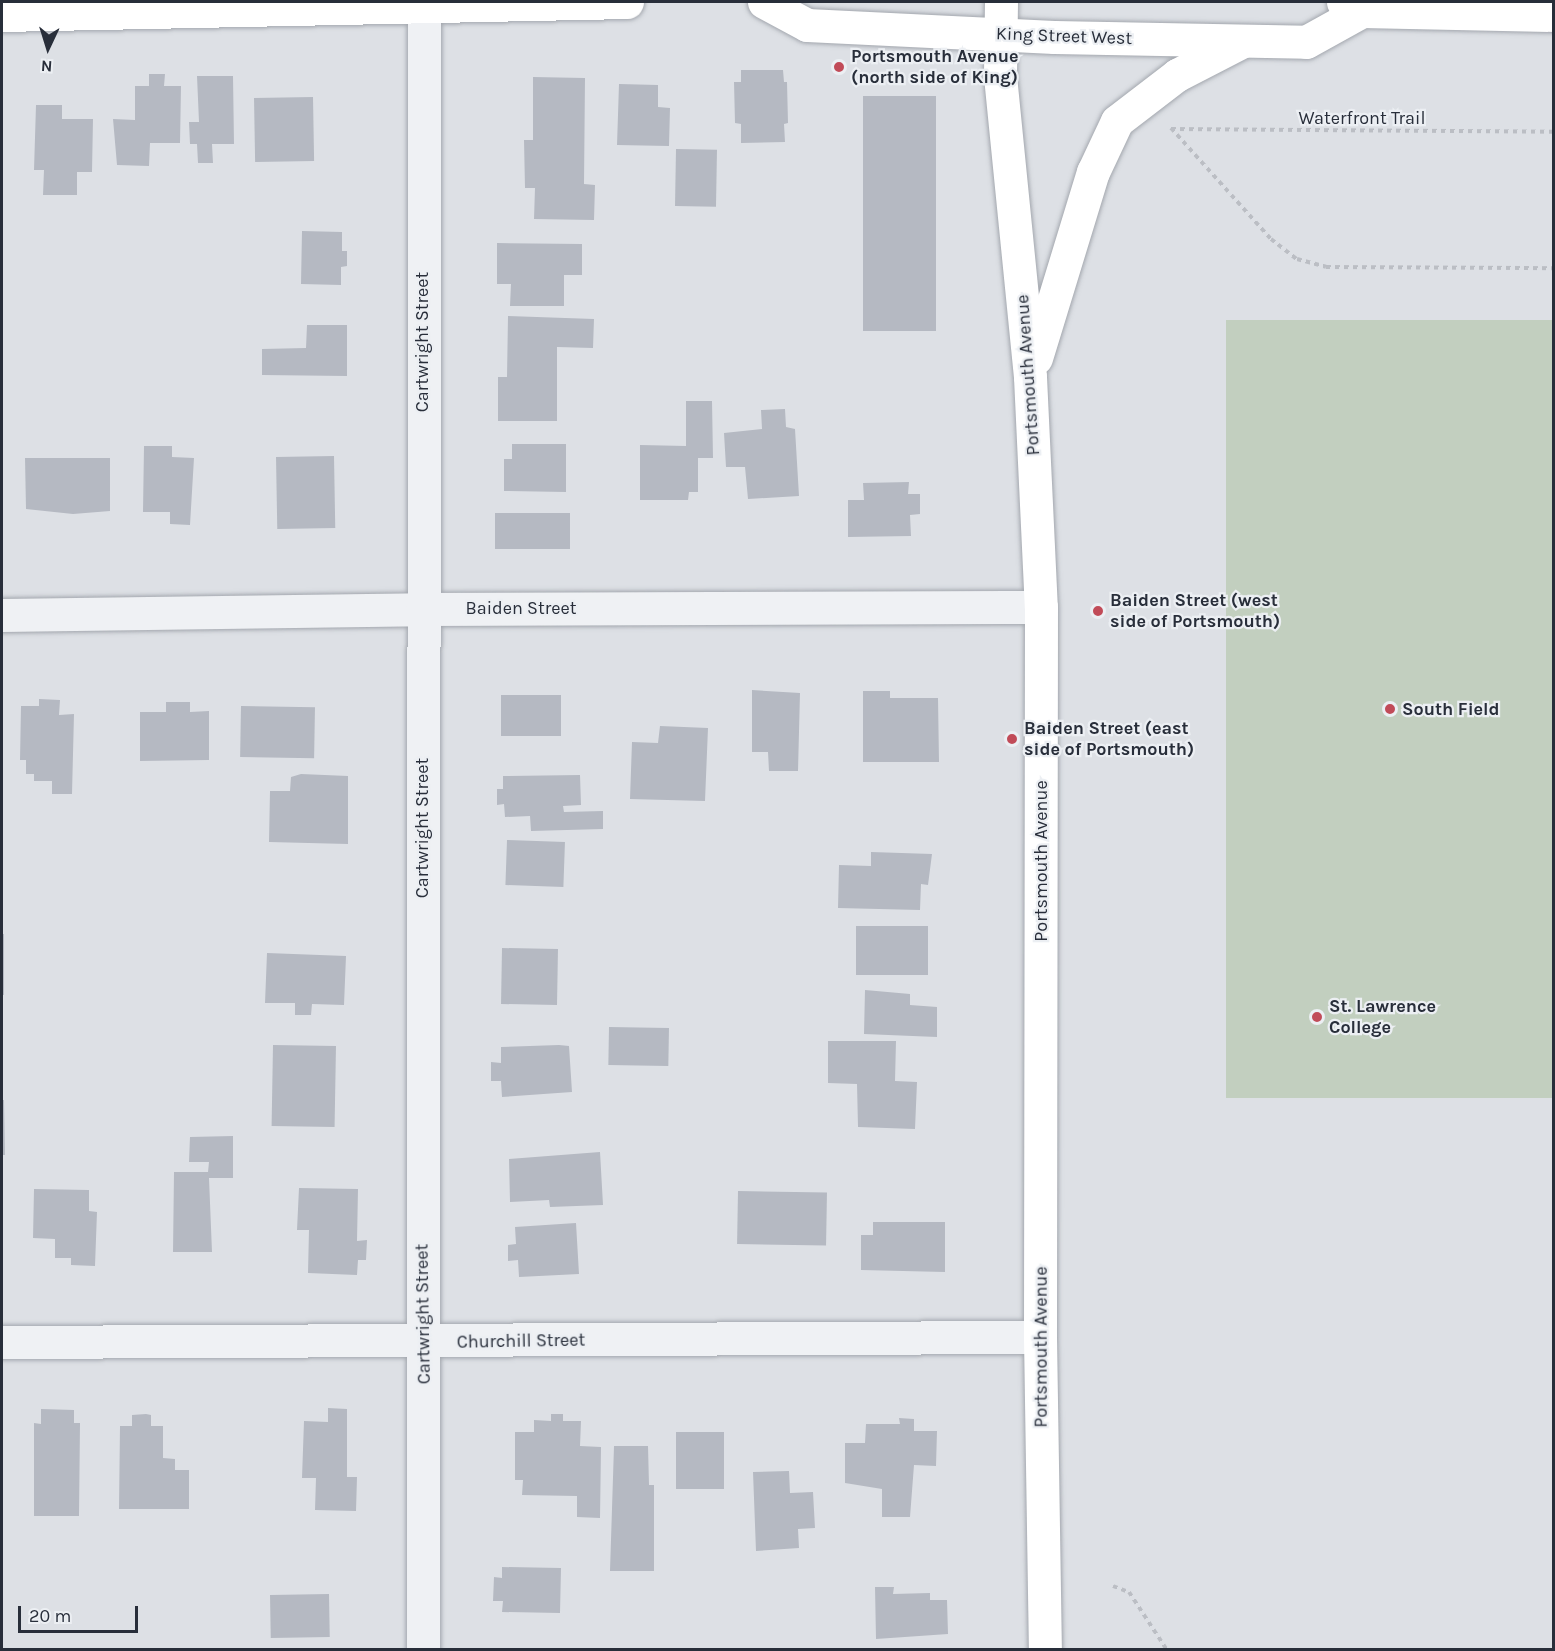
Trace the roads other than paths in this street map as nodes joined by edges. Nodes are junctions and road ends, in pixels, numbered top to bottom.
1 (627, 2) edge
2 (764, 2) edge
3 (1001, 2) edge
4 (424, 6) junction
5 (1353, 6) edge
6 (2, 15) edge
7 (1554, 15) edge
8 (1001, 34) junction
9 (1243, 40) junction
10 (1030, 377) junction
11 (1041, 607) junction
12 (422, 609) junction
13 (2, 615) edge
14 (1040, 1337) junction
15 (2, 1342) edge
16 (423, 1342) junction
17 (423, 1650) edge
18 (1045, 1650) edge

1 - 4 main road
2 - 8 main road, King Street West
3 - 8 main road, Portsmouth Avenue
4 - 6 main road
4 - 12 street, Cartwright Street
5 - 7 main road, King Street West
5 - 9 main road, King Street West
8 - 9 main road, King Street West
8 - 10 main road, Portsmouth Avenue
9 - 10 main road
10 - 11 main road, Portsmouth Avenue
11 - 12 street, Baiden Street
11 - 14 main road, Portsmouth Avenue
12 - 13 street, Baiden Street
12 - 16 street, Cartwright Street
14 - 16 street, Churchill Street
14 - 18 main road, Portsmouth Avenue
15 - 16 street, Churchill Street
16 - 17 street, Cartwright Street

